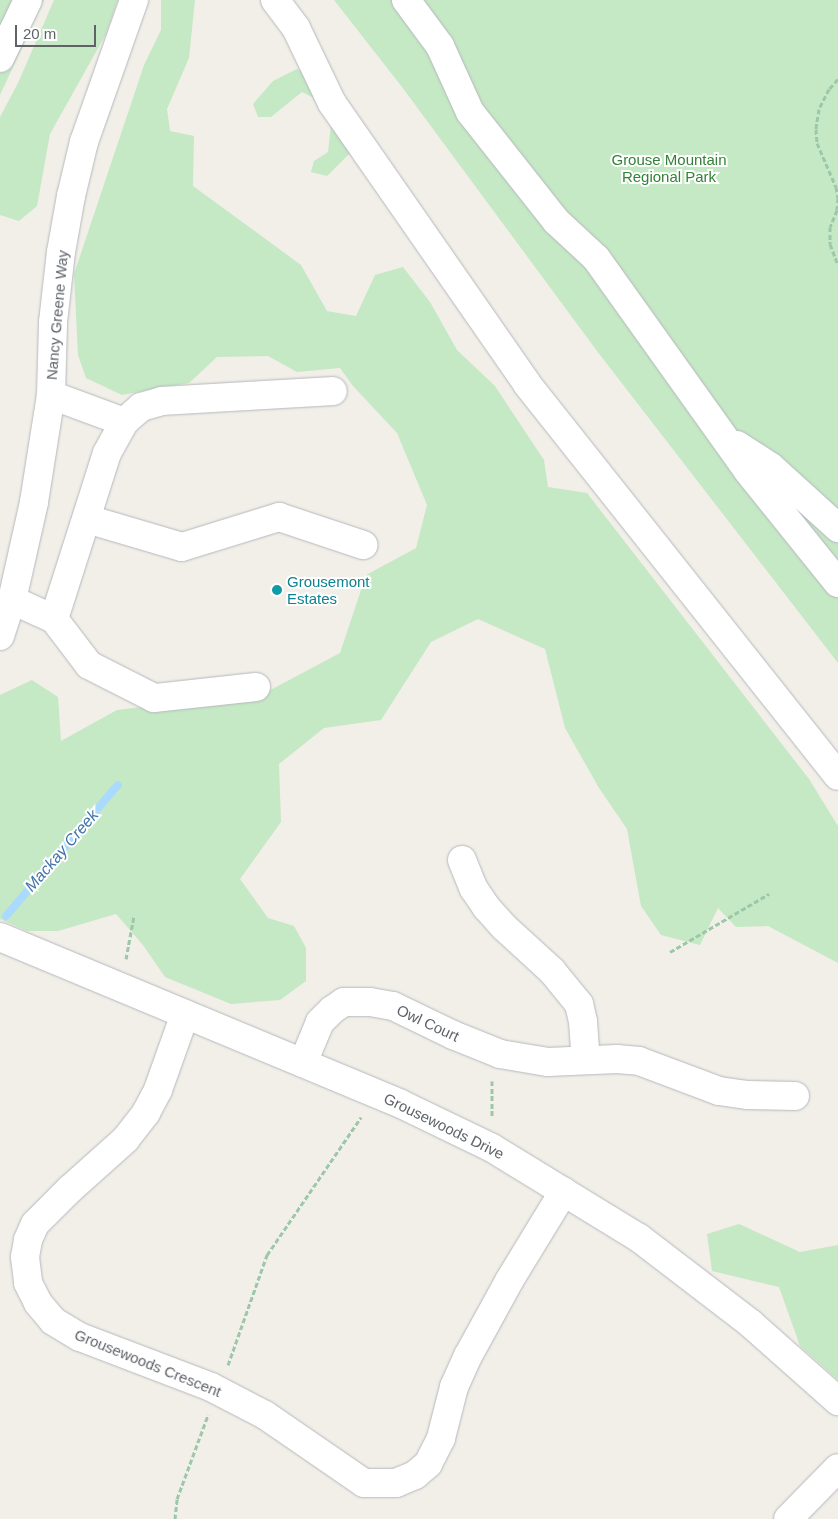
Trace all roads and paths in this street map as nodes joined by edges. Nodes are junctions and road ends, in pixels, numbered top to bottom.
1 (28, 0) edge
2 (134, 0) edge
3 (275, 0) edge
4 (406, 0) edge
5 (0, 58) edge
6 (838, 79) edge
7 (838, 265) edge
8 (333, 390) dead end
9 (51, 395) junction
10 (124, 422) junction
11 (723, 436) junction
12 (87, 520) junction
13 (838, 528) edge
14 (363, 545) dead end
15 (838, 583) edge
16 (12, 600) junction
17 (54, 619) junction
18 (0, 636) edge
19 (256, 687) dead end
20 (838, 776) edge
21 (462, 860) dead end
22 (769, 894) dead end
23 (134, 916) dead end
24 (0, 937) edge
25 (670, 952) dead end
26 (122, 987) junction
27 (185, 1014) junction
28 (492, 1050) junction
29 (586, 1060) junction
30 (304, 1063) junction
31 (377, 1094) junction
32 (795, 1096) dead end
33 (492, 1148) junction
34 (564, 1191) junction
35 (218, 1390) junction
36 (838, 1401) edge
37 (838, 1468) edge
38 (176, 1519) edge
39 (788, 1519) edge

1 - 5 street
2 - 9 street, Nancy Greene Way
3 - 20 street
4 - 11 street
6 - 7 path
8 - 10 street
9 - 10 street
9 - 16 street, Nancy Greene Way
10 - 12 street
11 - 13 street
11 - 15 street
12 - 14 street
12 - 17 street
16 - 17 street
16 - 18 street, Nancy Greene Way
17 - 19 street
21 - 29 street
22 - 25 path
23 - 26 path
24 - 26 street, Grousewoods Drive
26 - 27 street, Grousewoods Drive
27 - 30 street, Grousewoods Drive
27 - 35 street, Grousewoods Crescent
28 - 29 street, Owl Court
28 - 30 street, Owl Court
28 - 33 path
29 - 32 street, Owl Court
30 - 31 street, Grousewoods Drive
31 - 33 street, Grousewoods Drive
31 - 35 path
33 - 34 street, Grousewoods Drive
34 - 35 street, Grousewoods Crescent
34 - 36 street, Grousewoods Drive
35 - 38 path
37 - 39 street

